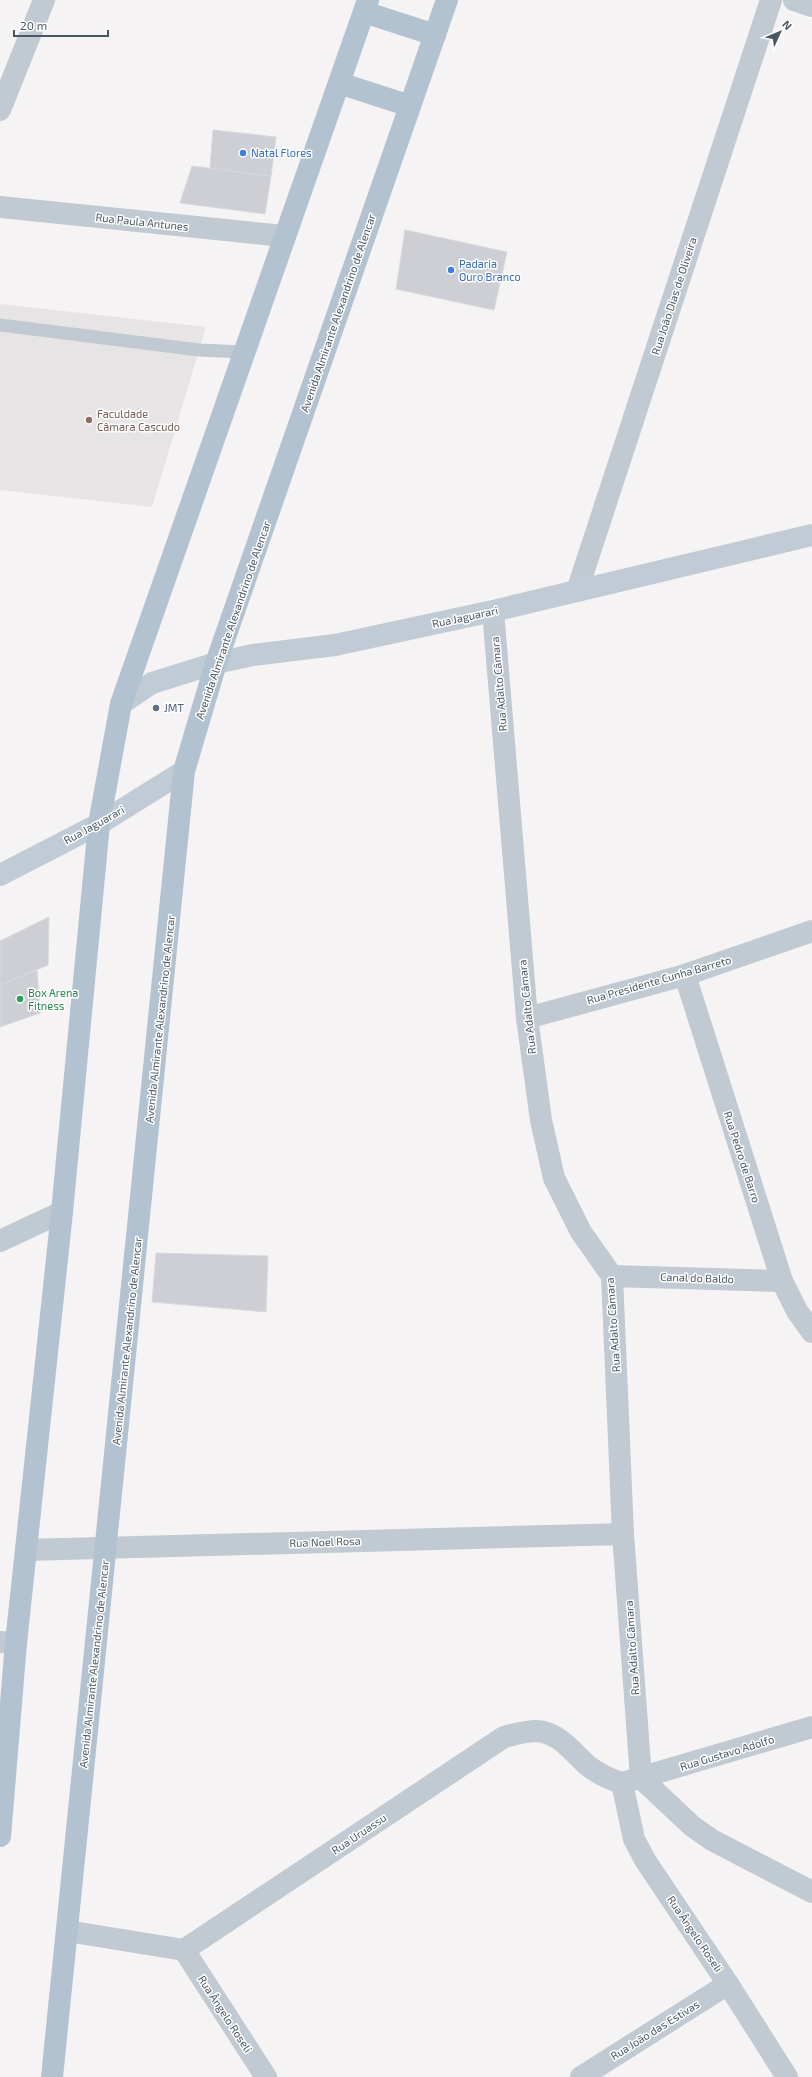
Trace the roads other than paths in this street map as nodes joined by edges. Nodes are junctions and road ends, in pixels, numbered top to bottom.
1 (44, 0) edge
2 (447, 0) edge
3 (771, 0) edge
4 (794, 0) edge
5 (366, 6) edge
6 (812, 6) edge
7 (435, 35) junction
8 (338, 83) junction
9 (410, 106) junction
10 (0, 110) edge
11 (0, 206) edge
12 (284, 236) junction
13 (0, 325) edge
14 (244, 352) junction
15 (812, 535) edge
16 (577, 591) junction
17 (493, 611) junction
18 (216, 663) junction
19 (121, 704) junction
20 (184, 771) junction
21 (99, 824) junction
22 (0, 875) edge
23 (812, 931) edge
24 (685, 975) junction
25 (528, 1018) junction
26 (62, 1212) junction
27 (0, 1241) edge
28 (612, 1276) junction
29 (782, 1281) junction
30 (812, 1332) edge
31 (623, 1534) junction
32 (106, 1548) junction
33 (26, 1550) junction
34 (8, 1643) edge
35 (812, 1727) edge
36 (632, 1780) junction
37 (0, 1836) edge
38 (812, 1892) edge
39 (67, 1931) junction
40 (184, 1950) junction
41 (728, 1984) junction
42 (52, 2077) edge
43 (266, 2077) edge
44 (581, 2077) edge
45 (787, 2077) edge

1 - 10 street
2 - 7 main road, Avenida Almirante Alexandrino de Alencar
3 - 16 street, Rua João Dias de Oliveira
4 - 6 street
5 - 7 main road
5 - 8 main road
7 - 9 main road, Avenida Almirante Alexandrino de Alencar
8 - 9 main road
8 - 12 main road
9 - 18 main road, Avenida Almirante Alexandrino de Alencar
11 - 12 street, Rua Paula Antunes
12 - 14 main road
13 - 14 lane
14 - 19 main road
15 - 16 main road, Rua Jaguarari
16 - 17 main road, Rua Jaguarari
17 - 18 main road, Rua Jaguarari
17 - 25 street, Rua Adalto Câmara
18 - 19 main road, Rua Jaguarari
18 - 20 main road, Avenida Almirante Alexandrino de Alencar
19 - 21 main road
20 - 21 main road, Rua Jaguarari
20 - 32 main road, Avenida Almirante Alexandrino de Alencar
21 - 22 main road, Rua Jaguarari
21 - 26 main road
23 - 24 street, Rua Presidente Cunha Barreto
24 - 25 street, Rua Presidente Cunha Barreto
24 - 29 street, Rua Pedro de Barro
25 - 28 street, Rua Adalto Câmara
26 - 27 street
26 - 33 main road
28 - 29 street, Canal do Baldo
28 - 31 street, Rua Adalto Câmara
29 - 30 street, Rua Pedro de Barro
31 - 32 street, Rua Noel Rosa
31 - 36 street, Rua Adalto Câmara
32 - 33 street, Rua Noel Rosa
32 - 39 main road, Avenida Almirante Alexandrino de Alencar
33 - 34 main road
34 - 37 main road
35 - 36 street, Rua Gustavo Adolfo
36 - 38 street
36 - 40 street, Rua Uruassu
36 - 41 street, Rua Ângelo Roseli
39 - 40 street
39 - 42 main road, Avenida Almirante Alexandrino de Alencar
40 - 43 street, Rua Ângelo Roseli
41 - 44 street, Rua João das Estivas
41 - 45 street, Rua Ângelo Roseli

